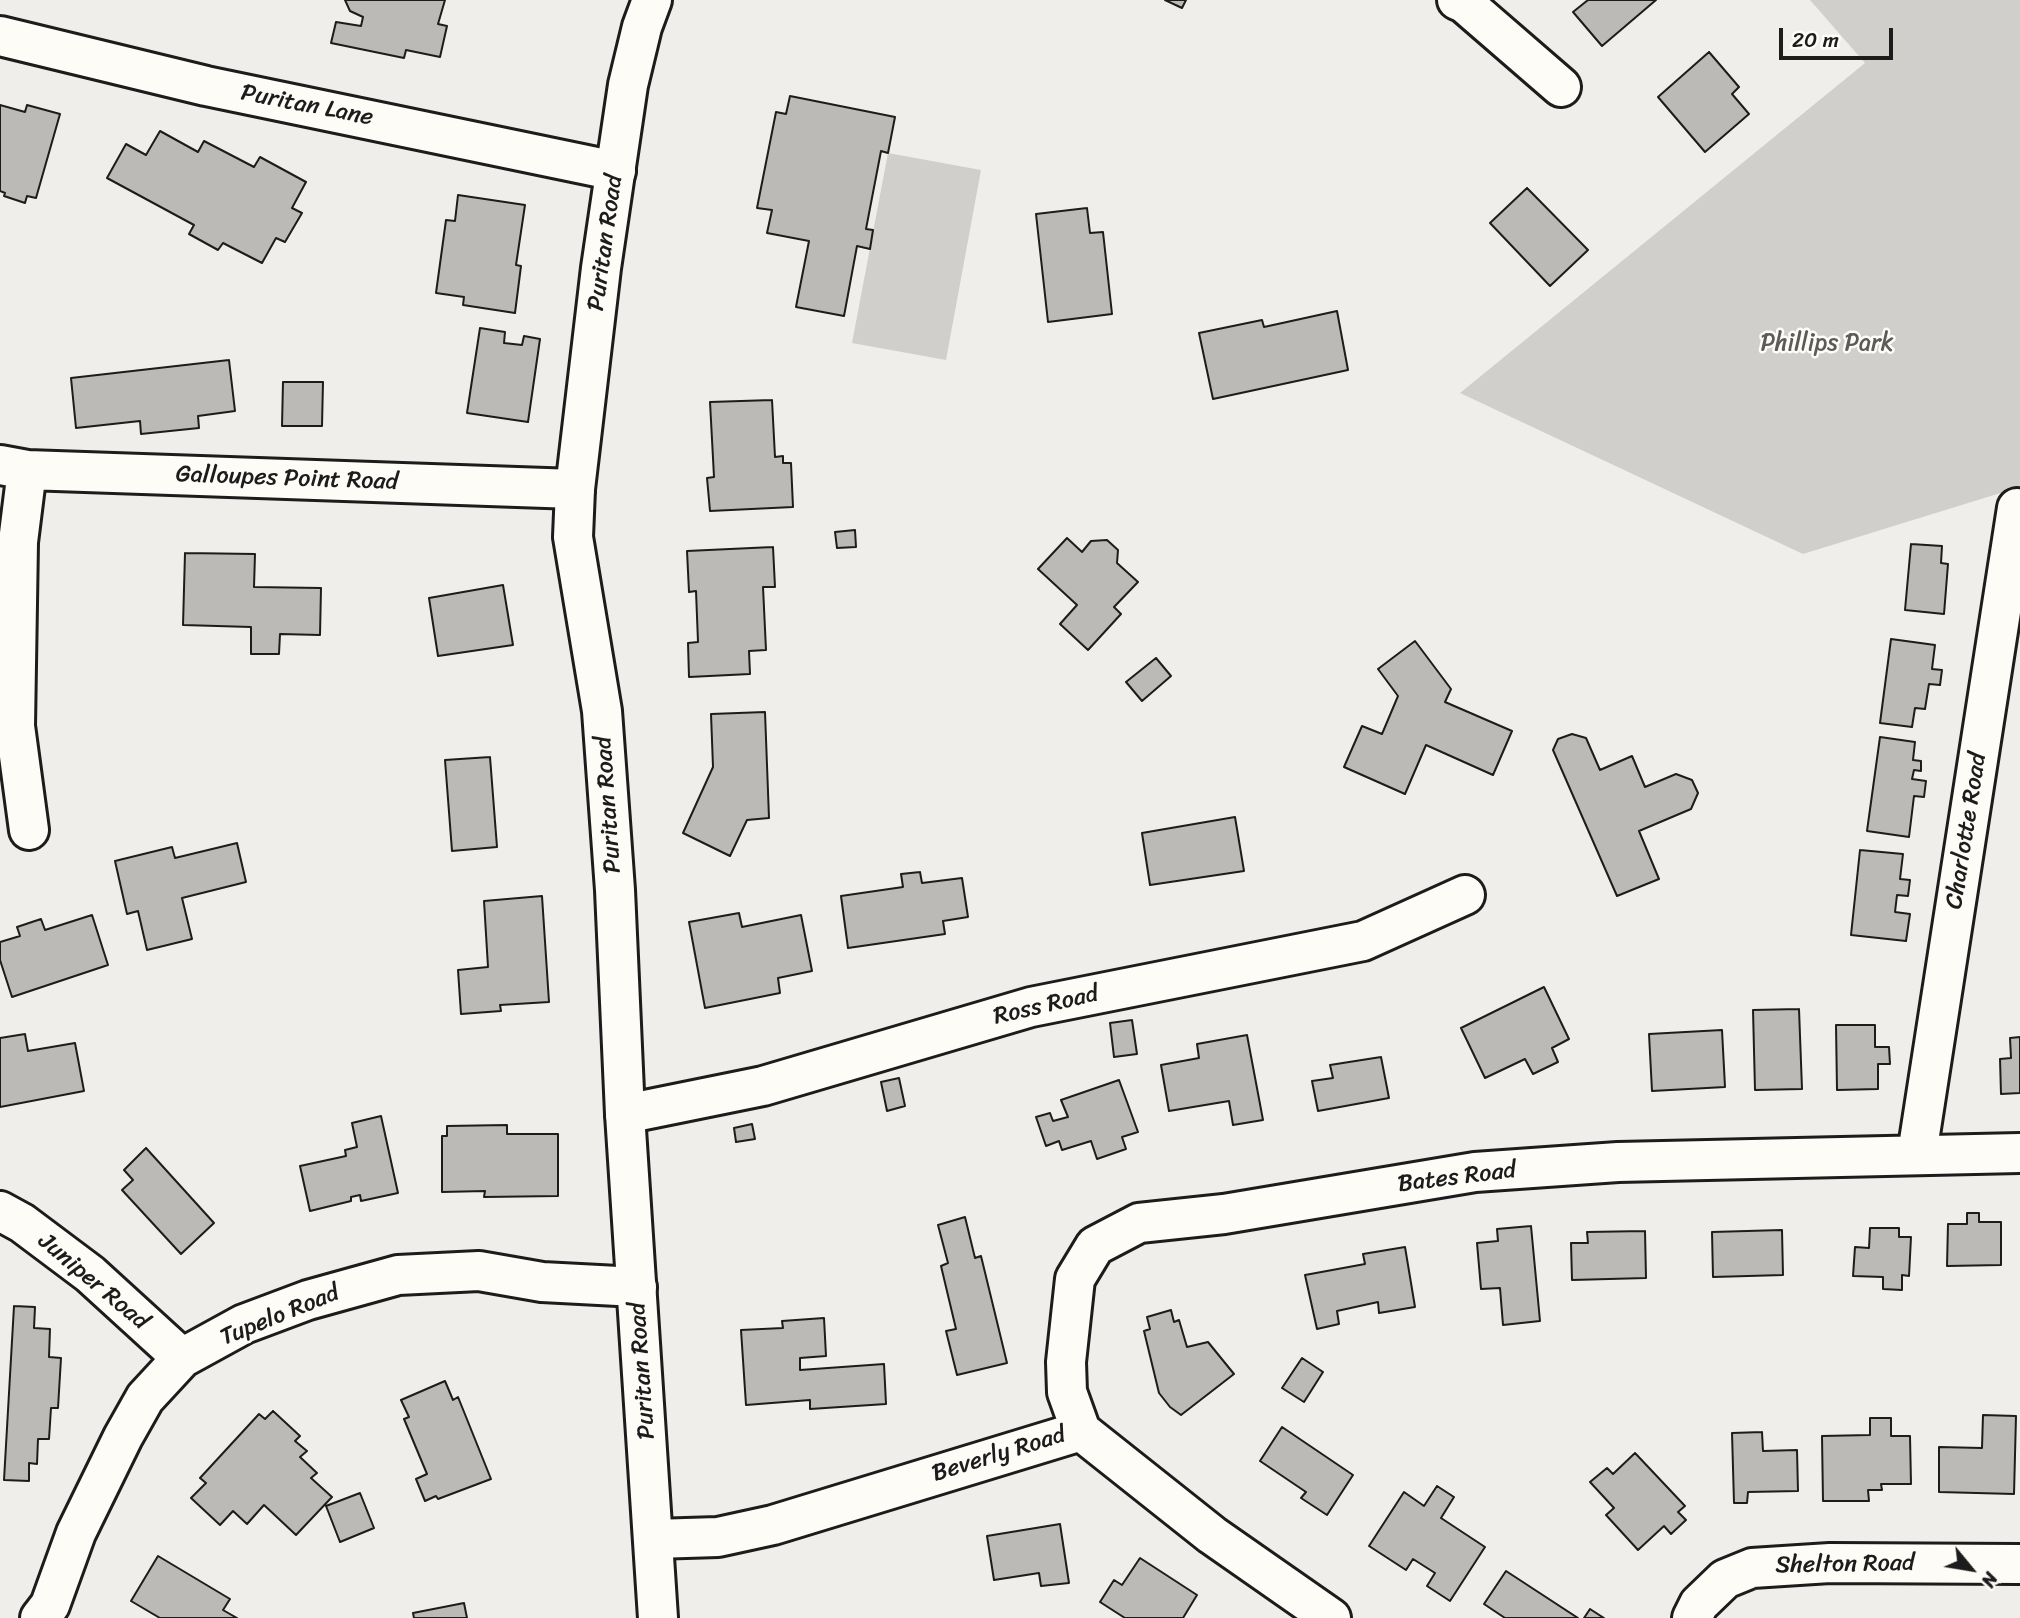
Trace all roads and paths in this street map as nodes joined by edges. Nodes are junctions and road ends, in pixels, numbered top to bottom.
1 (652, 0) edge
2 (1457, 0) edge
3 (0, 36) edge
4 (1561, 87) dead end
5 (616, 171) junction
6 (13, 467) edge
7 (575, 489) junction
8 (2017, 508) dead end
9 (29, 830) dead end
10 (1465, 895) dead end
11 (625, 1114) junction
12 (2020, 1153) edge
13 (1917, 1154) junction
14 (0, 1211) edge
15 (637, 1287) junction
16 (182, 1358) junction
17 (1080, 1431) junction
18 (654, 1539) junction
19 (2020, 1564) edge
20 (40, 1618) edge
21 (658, 1618) edge
22 (1331, 1618) edge
23 (1692, 1618) edge

1 - 5 street, Puritan Road
2 - 4 street
3 - 5 street, Puritan Lane
5 - 7 street, Puritan Road
6 - 7 street, Galloupes Point Road
6 - 9 street
7 - 11 street, Puritan Road
8 - 13 street, Charlotte Road
10 - 11 street, Ross Road
11 - 15 street, Puritan Road
12 - 13 street, Bates Road
13 - 17 street, Bates Road
14 - 16 street, Juniper Road
15 - 16 street, Tupelo Road
15 - 18 street, Puritan Road
16 - 20 street, Tupelo Road
17 - 18 street, Beverly Road
17 - 22 street, Beverly Road
18 - 21 street, Puritan Road
19 - 23 street, Shelton Road

